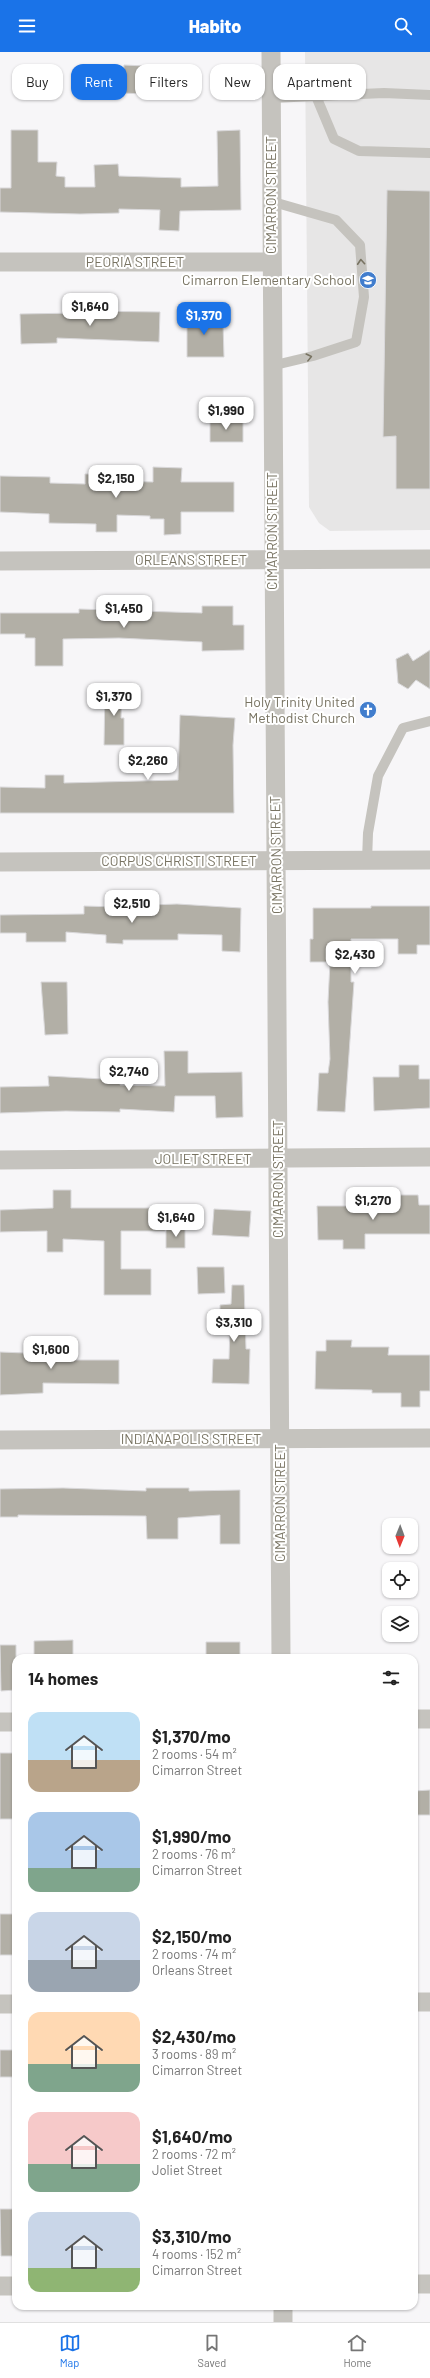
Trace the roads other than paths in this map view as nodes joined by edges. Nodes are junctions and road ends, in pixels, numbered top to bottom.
1 (270, 52) edge
2 (366, 94) edge
3 (430, 95) edge
4 (271, 98) joint
5 (318, 100) edge
6 (430, 152) edge
7 (270, 201) junction
8 (0, 262) edge
9 (270, 262) junction
10 (271, 366) junction
11 (430, 557) edge
12 (272, 559) junction
13 (0, 561) edge
14 (430, 721) edge
15 (430, 860) edge
16 (276, 861) junction
17 (367, 861) junction
18 (0, 862) edge
19 (430, 1157) edge
20 (278, 1158) junction
21 (0, 1160) edge
22 (430, 1438) edge
23 (280, 1439) junction
24 (0, 1440) edge
25 (281, 1654) edge
26 (430, 1719) edge
27 (418, 1720) edge
28 (0, 1722) edge
29 (12, 1722) edge
30 (418, 2002) edge
31 (430, 2002) edge
32 (0, 2004) edge
33 (12, 2004) edge
34 (418, 2284) edge
35 (430, 2284) edge
36 (0, 2286) edge
37 (12, 2286) edge
38 (283, 2310) edge
39 (283, 2322) edge

1 - 4 street, CIMARRON STREET
2 - 3 lane
4 - 7 street, CIMARRON STREET
5 - 6 lane
7 - 9 street, CIMARRON STREET
10 -> 7 lane
8 - 9 street, PEORIA STREET
9 - 10 street, CIMARRON STREET
10 - 12 street, CIMARRON STREET
11 - 12 street, ORLEANS STREET
12 - 13 street, ORLEANS STREET
12 - 16 street, CIMARRON STREET
14 - 17 lane
15 - 17 street, CORPUS CHRISTI STREET
16 - 17 street, CORPUS CHRISTI STREET
16 - 18 street, CORPUS CHRISTI STREET
16 - 20 street, CIMARRON STREET
19 - 20 street, JOLIET STREET
20 - 21 street, JOLIET STREET
20 - 23 street, CIMARRON STREET
22 - 23 street, INDIANAPOLIS STREET
23 - 24 street, INDIANAPOLIS STREET
23 - 25 street, CIMARRON STREET
26 - 27 street
28 - 29 street
30 - 31 street
32 - 33 street
34 - 35 street
36 - 37 street
38 - 39 street

